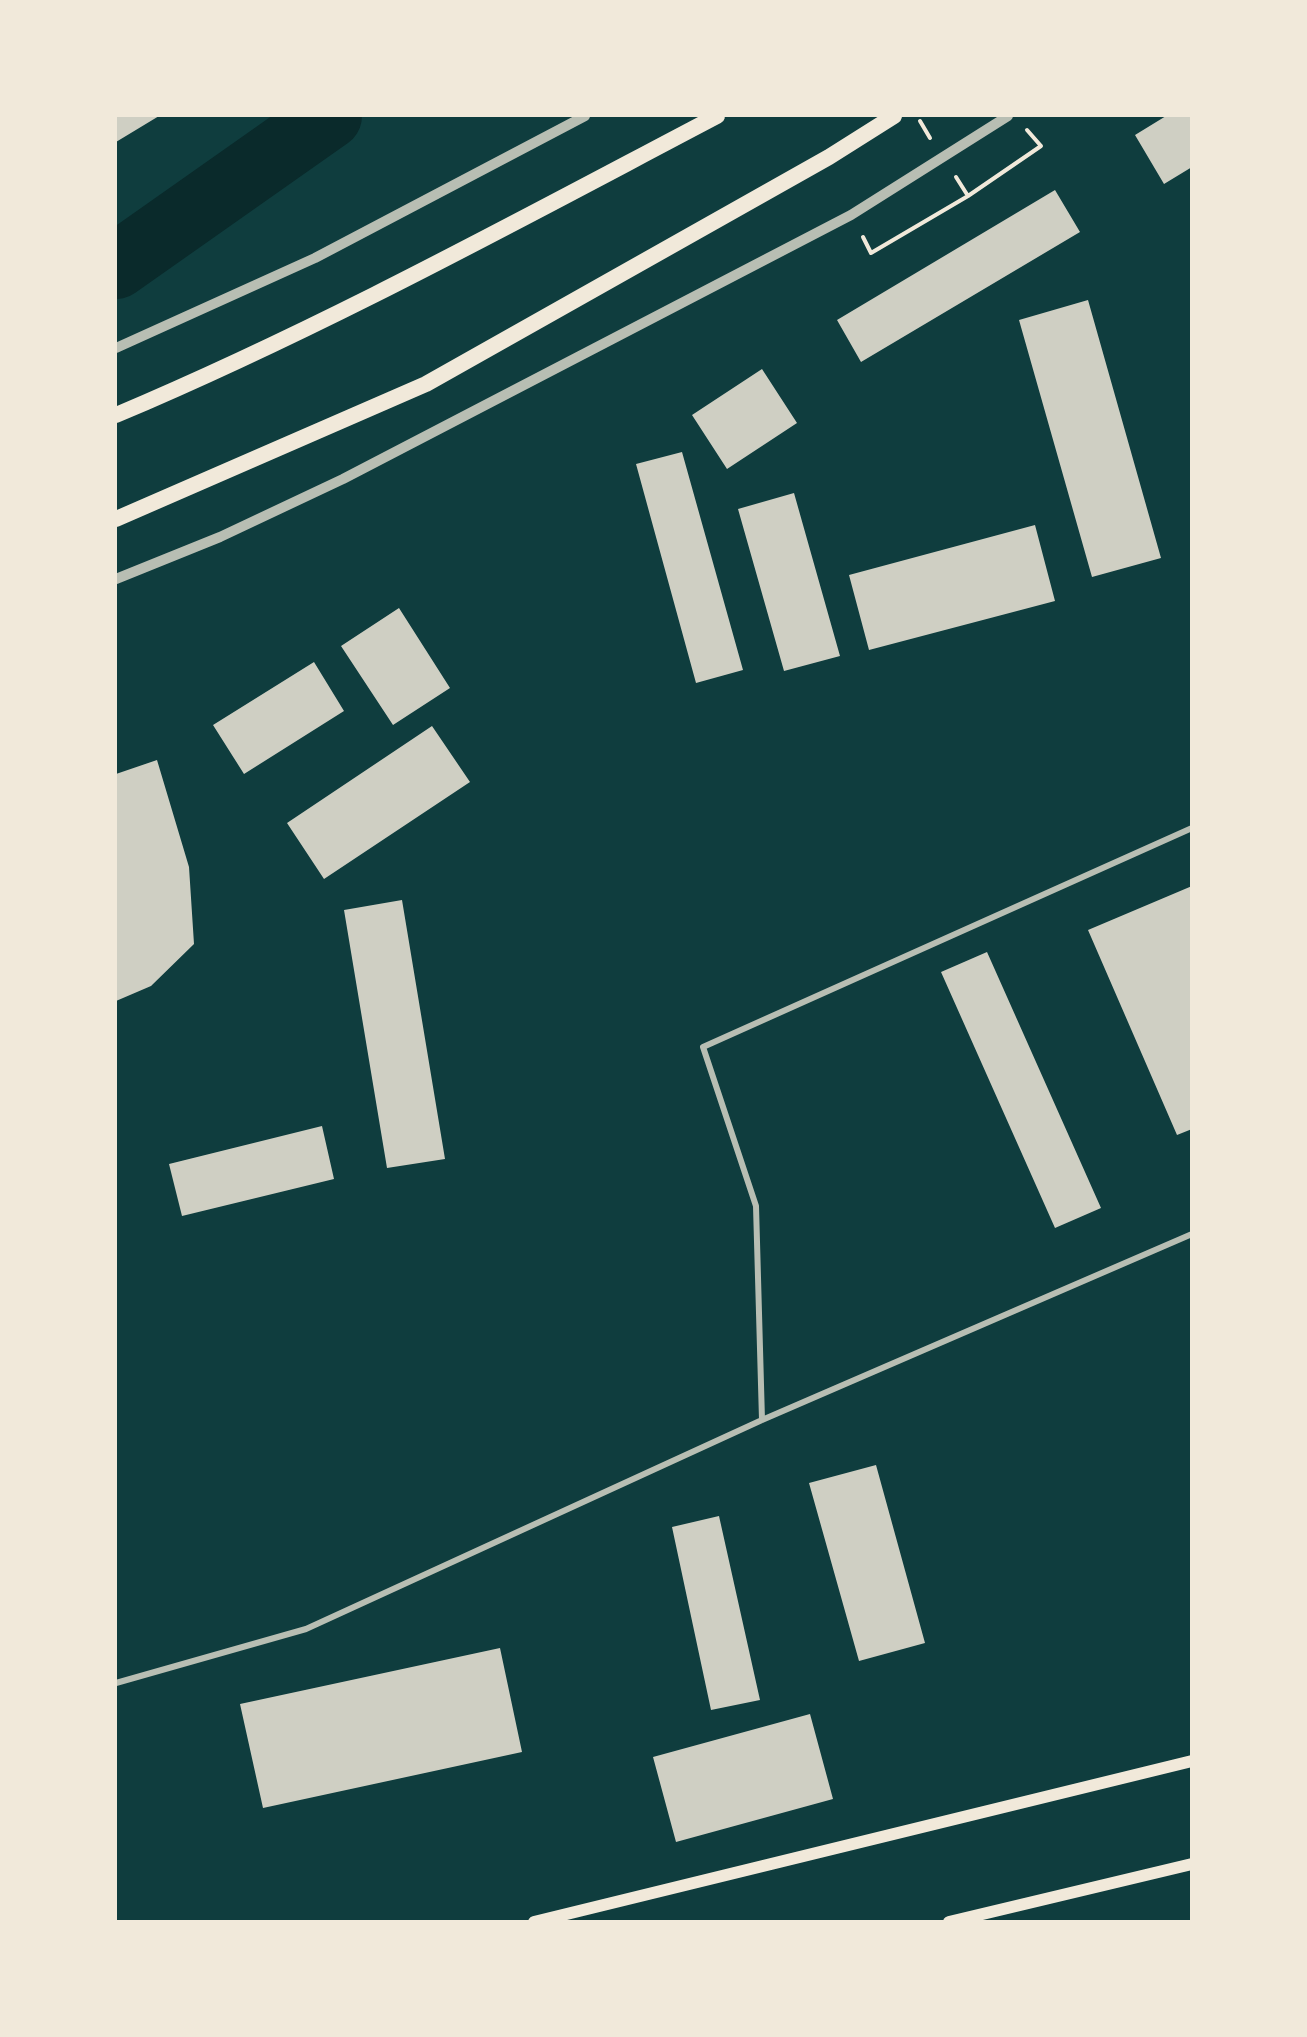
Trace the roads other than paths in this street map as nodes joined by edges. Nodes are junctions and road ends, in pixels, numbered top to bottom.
1 (585, 116) edge
2 (717, 116) edge
3 (894, 116) edge
4 (1008, 116) edge
5 (116, 348) edge
6 (116, 415) edge
7 (116, 519) edge
8 (116, 579) edge
9 (1191, 828) edge
10 (1191, 1234) edge
11 (762, 1420) junction
12 (116, 1683) edge
13 (1191, 1761) edge
14 (1191, 1864) edge
15 (534, 1922) edge
16 (949, 1922) edge

1 - 5 street
2 - 6 highway
3 - 7 highway
4 - 8 street
9 - 11 street
10 - 11 street
11 - 12 street
13 - 15 main road
14 - 16 main road

